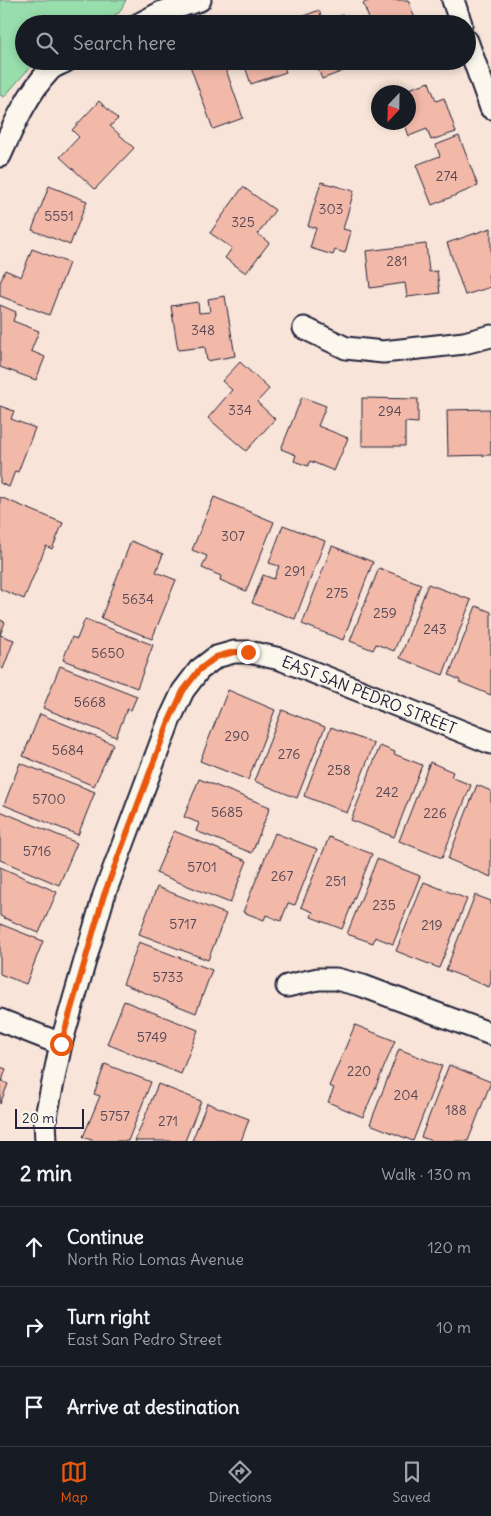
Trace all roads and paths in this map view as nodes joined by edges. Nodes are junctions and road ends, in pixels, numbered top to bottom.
1 (200, 0) edge
2 (453, 0) edge
3 (160, 6) edge
4 (150, 15) edge
5 (458, 15) edge
6 (476, 66) edge
7 (49, 70) edge
8 (491, 108) edge
9 (0, 156) edge
10 (304, 328) dead end
11 (491, 336) edge
12 (491, 743) edge
13 (287, 986) dead end
14 (0, 1020) edge
15 (491, 1034) edge
16 (61, 1044) junction
17 (46, 1141) edge

1 - 3 street
2 - 5 street
3 - 4 street
6 - 8 street
7 - 9 street
10 - 11 street
12 - 16 street, EAST SAN PEDRO STREET
13 - 15 street
14 - 16 street
16 - 17 street

